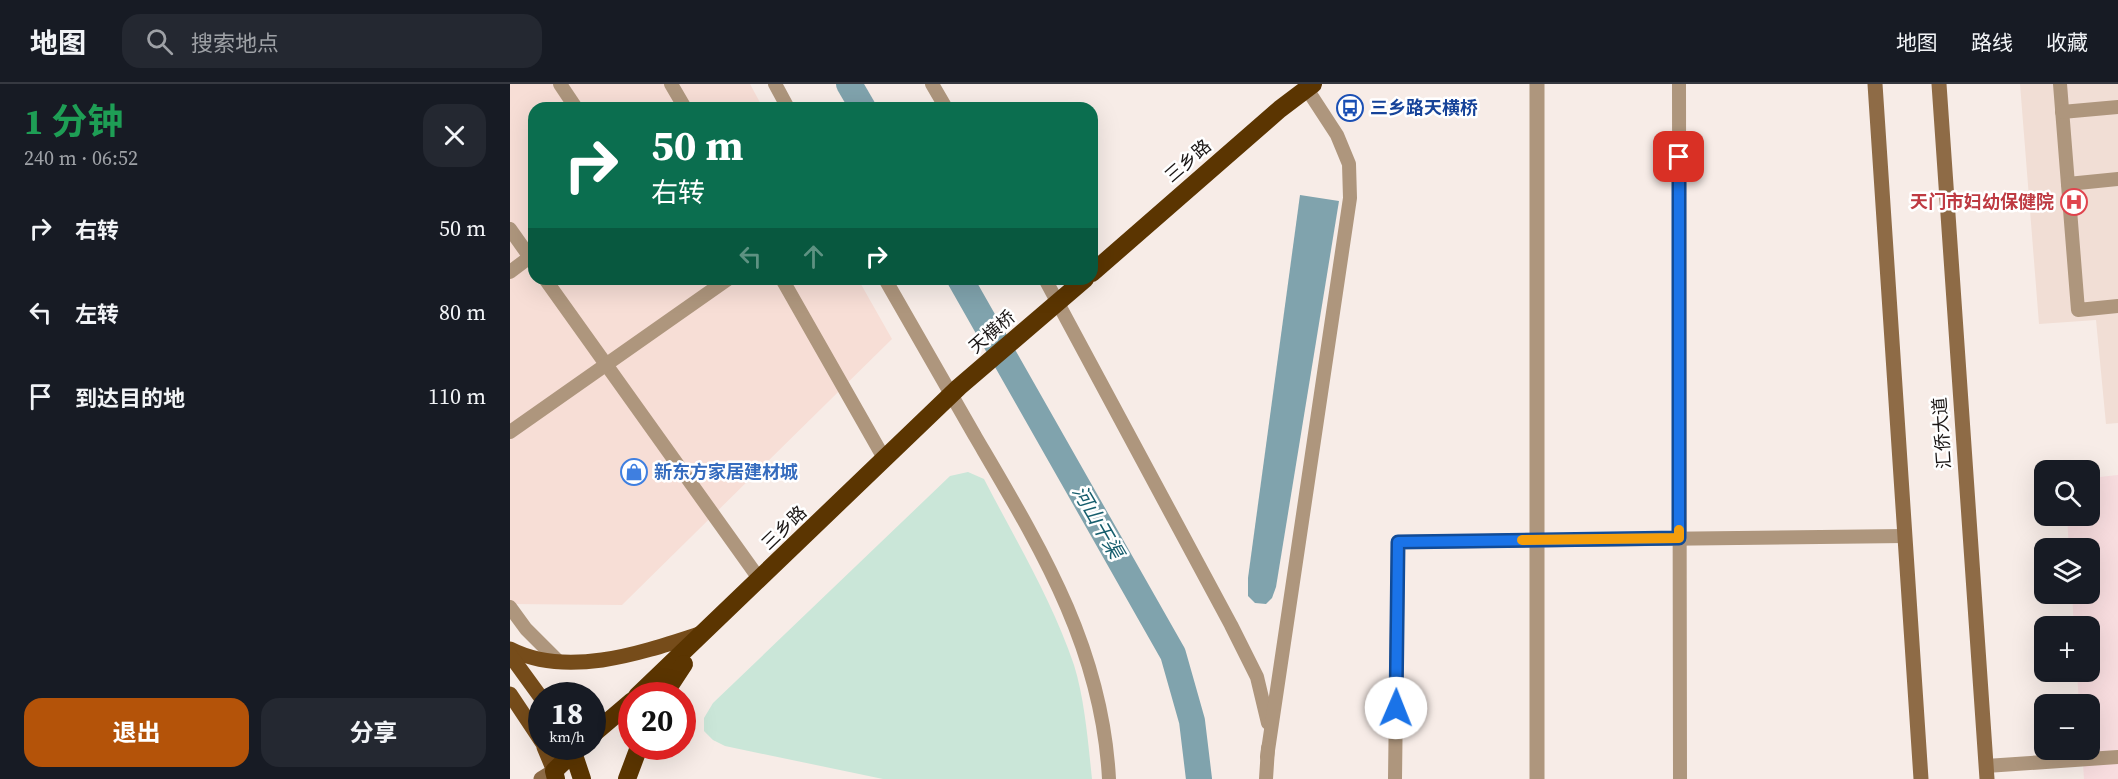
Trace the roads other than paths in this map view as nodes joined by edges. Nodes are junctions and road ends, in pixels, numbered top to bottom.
1 (560, 84) edge
2 (671, 84) edge
3 (774, 84) edge
4 (932, 84) edge
5 (1537, 84) edge
6 (1875, 84) edge
7 (1939, 84) edge
8 (2060, 84) edge
9 (1678, 85) edge
10 (1310, 86) edge
11 (572, 102) edge
12 (682, 102) edge
13 (784, 102) edge
14 (942, 102) edge
15 (2118, 107) edge
16 (2062, 112) junction
17 (2118, 179) edge
18 (2068, 184) junction
19 (510, 229) edge
20 (528, 252) edge
21 (528, 261) edge
22 (1098, 268) edge
23 (510, 272) edge
24 (550, 285) edge
25 (719, 285) edge
26 (785, 285) edge
27 (889, 285) edge
28 (1047, 285) edge
29 (1078, 285) edge
30 (1055, 305) junction
31 (2118, 306) edge
32 (606, 364) junction
33 (955, 391) junction
34 (510, 432) edge
35 (885, 460) junction
36 (1905, 536) junction
37 (1679, 538) junction
38 (1537, 540) junction
39 (760, 580) junction
40 (510, 607) edge
41 (708, 631) junction
42 (510, 649) edge
43 (510, 655) edge
44 (558, 661) junction
45 (530, 682) edge
46 (652, 682) edge
47 (673, 682) edge
48 (510, 694) edge
49 (618, 713) edge
50 (528, 721) edge
51 (606, 723) edge
52 (1268, 757) junction
53 (2118, 757) edge
54 (547, 760) edge
55 (565, 760) edge
56 (577, 760) edge
57 (634, 760) edge
58 (1987, 772) edge
59 (550, 777) edge
60 (582, 779) edge
61 (627, 779) edge
62 (1108, 779) edge
63 (1266, 779) edge
64 (1395, 779) edge
65 (1537, 779) edge
66 (1680, 779) edge
67 (1921, 779) edge

1 - 11 lane
2 - 12 lane
3 - 13 lane
4 - 14 lane
5 - 38 street
6 - 36 main road
7 - 58 main road, 汇侨大道
8 - 16 lane
9 - 37 lane
10 - 22 highway, 三乡路
10 - 52 lane
15 - 16 lane
16 - 18 lane
17 - 18 lane
18 - 31 lane
19 - 20 lane
21 - 23 lane
24 - 32 lane
25 - 32 lane
26 - 35 lane
27 - 33 lane
28 - 30 lane
29 - 30 highway
30 - 33 highway, 天横桥
30 - 52 lane
32 - 34 lane
32 - 39 lane
33 - 35 highway, 三乡路
33 - 62 lane
35 - 39 highway, 三乡路
36 - 37 lane
36 - 67 main road
37 - 38 lane
37 - 66 lane
38 - 64 lane
38 - 65 street
39 - 41 highway, 三乡路
40 - 44 lane
41 - 44 main road
41 - 46 highway, 三乡路
41 - 47 highway
42 - 44 main road
43 - 45 main road
48 - 50 main road
49 - 51 highway
52 - 63 lane
53 - 58 lane
54 - 59 main road
55 - 59 highway
56 - 60 highway
57 - 61 highway

